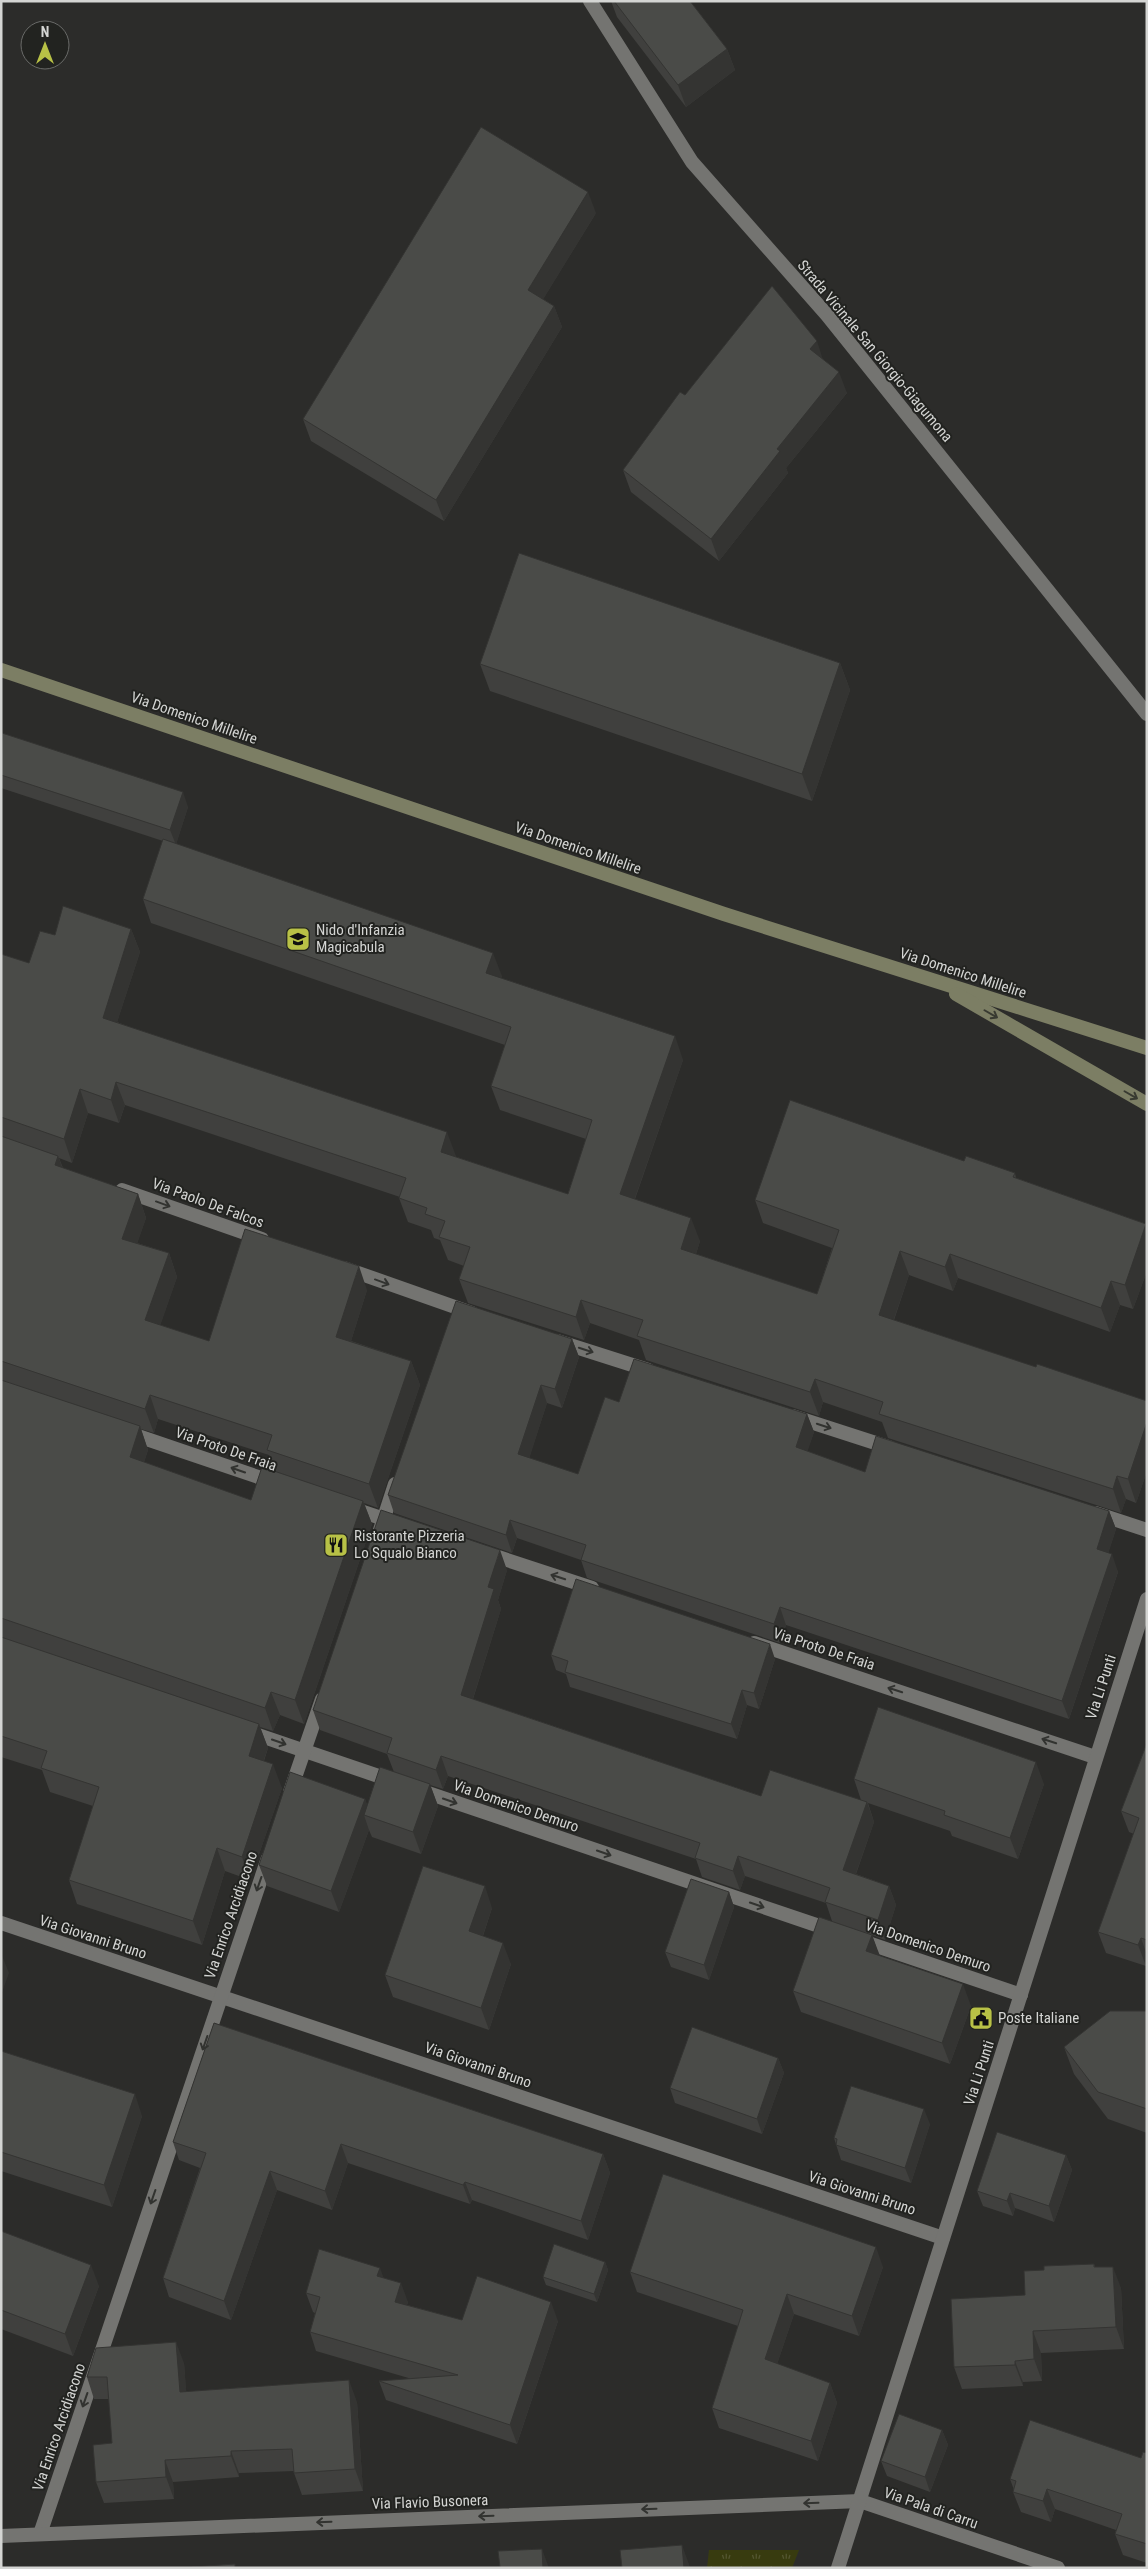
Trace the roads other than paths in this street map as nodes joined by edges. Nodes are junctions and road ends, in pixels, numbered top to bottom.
1 (590, 1) edge
2 (1, 670) edge
3 (1147, 714) edge
4 (933, 981) junction
5 (1143, 1045) edge
6 (1147, 1104) edge
7 (112, 1186) edge
8 (279, 1246) edge
9 (335, 1265) edge
10 (484, 1317) edge
11 (540, 1335) edge
12 (663, 1375) edge
13 (776, 1411) edge
14 (113, 1428) edge
15 (908, 1454) edge
16 (399, 1473) edge
17 (290, 1488) edge
18 (337, 1503) edge
19 (1078, 1508) edge
20 (384, 1519) junction
21 (402, 1525) edge
22 (1147, 1530) edge
23 (374, 1547) edge
24 (477, 1550) edge
25 (608, 1594) edge
26 (1147, 1599) edge
27 (739, 1638) edge
28 (326, 1686) edge
29 (231, 1726) edge
30 (304, 1751) junction
31 (1095, 1756) junction
32 (285, 1806) edge
33 (273, 1843) edge
34 (1, 1923) edge
35 (1021, 1995) junction
36 (220, 1996) junction
37 (943, 2238) junction
38 (860, 2501) junction
39 (40, 2534) junction
40 (1, 2536) edge
41 (838, 2568) edge
42 (1058, 2568) edge

1 - 3 street, Strada Vicinale San Giorgio-Giagumona
2 - 4 main road, Via Domenico Millelire
4 - 5 main road, Via Domenico Millelire
4 -> 6 main road
7 -> 8 street, Via Paolo De Falcos
9 -> 10 street
11 -> 12 street
13 -> 15 street
17 -> 14 street, Via Proto De Fraia
16 - 20 street
18 - 20 street
19 - 22 street
20 - 21 street
20 - 23 street
25 -> 24 street
26 - 31 street, Via Li Punti
31 -> 27 street, Via Proto De Fraia
28 - 30 street
29 -> 30 street, Via Domenico Demuro
30 - 32 street
30 -> 35 street, Via Domenico Demuro
31 - 35 street, Via Li Punti
33 -> 36 street, Via Enrico Arcidiacono
34 - 36 street, Via Giovanni Bruno
35 - 37 street, Via Li Punti
36 - 37 street, Via Giovanni Bruno
36 -> 39 street, Via Enrico Arcidiacono
37 - 38 street, Via Li Punti
38 -> 39 street, Via Flavio Busonera
38 - 41 street, Via Pala di Carru
38 - 42 street, Via Pala di Carru
39 - 40 street, Via Flavio Busonera

